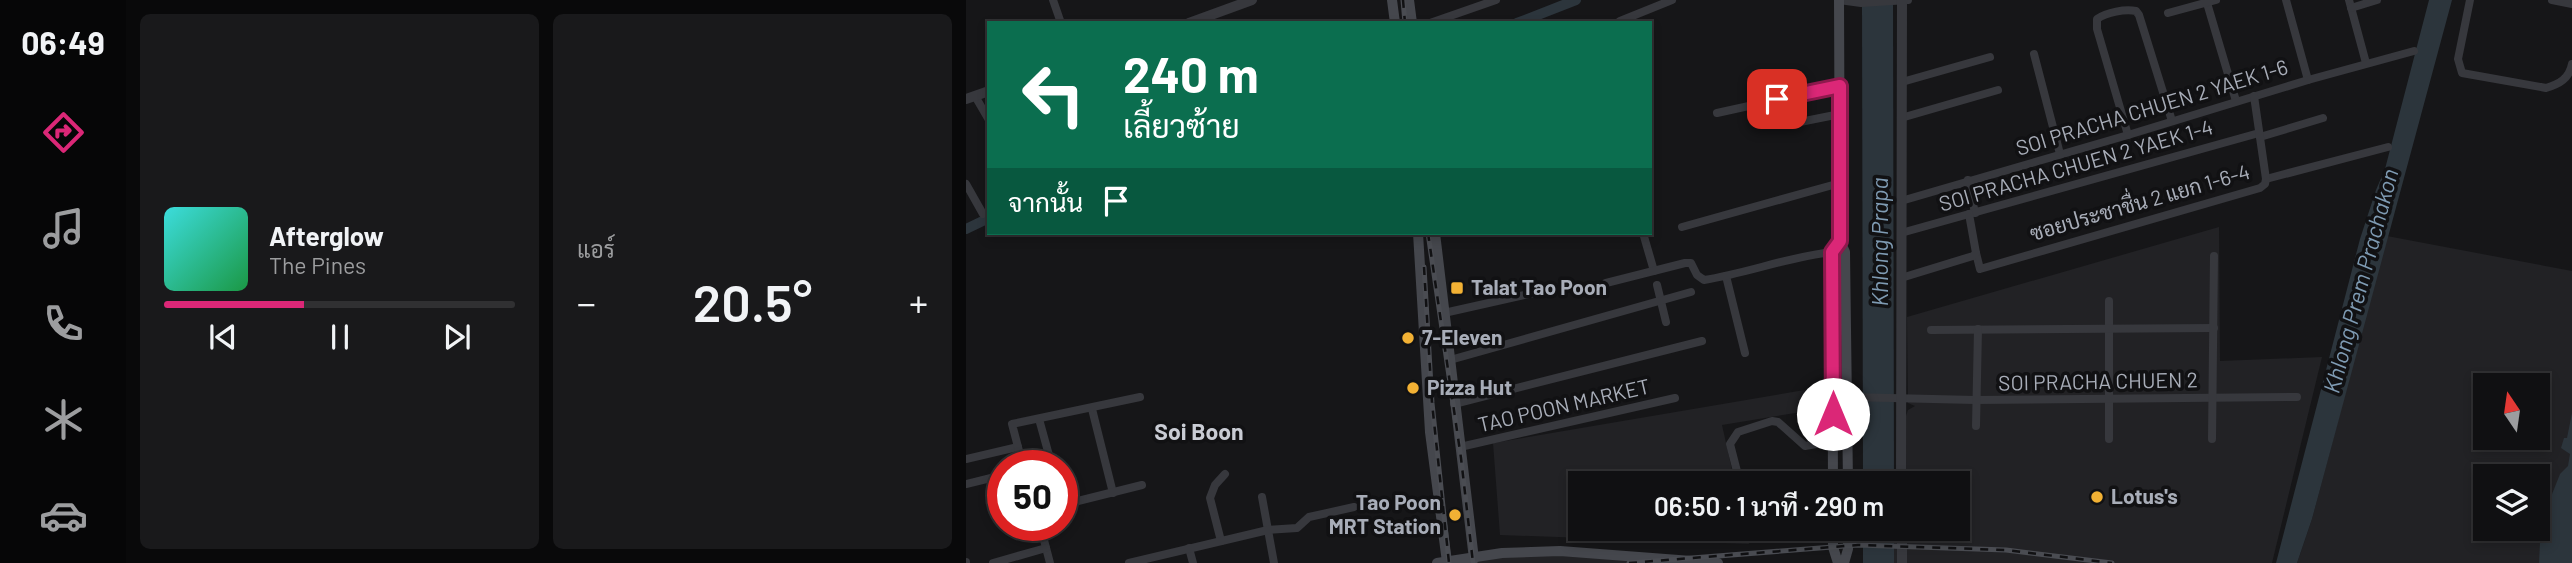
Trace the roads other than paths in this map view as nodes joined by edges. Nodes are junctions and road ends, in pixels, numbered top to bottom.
1 (1053, 0) edge
2 (1252, 0) edge
3 (1392, 0) edge
4 (1409, 0) edge
5 (1496, 0) edge
6 (1672, 0) edge
7 (1839, 0) edge
8 (2286, 0) edge
9 (2377, 0) edge
10 (2470, 0) edge
11 (2552, 0) edge
12 (1902, 1) edge
13 (2212, 1) edge
14 (2350, 4) edge
15 (2572, 4) edge
16 (2168, 13) dead end
17 (1060, 21) edge
18 (1194, 21) edge
19 (1395, 21) edge
20 (1412, 21) edge
21 (1436, 21) edge
22 (1620, 21) dead end
23 (2414, 51) dead end
24 (2034, 54) dead end
25 (1990, 57) dead end
26 (2366, 63) junction
27 (2572, 64) edge
28 (2308, 80) junction
29 (1902, 82) junction
30 (1840, 86) junction
31 (1998, 90) dead end
32 (2254, 96) junction
33 (971, 98) edge
34 (2236, 101) junction
35 (1756, 104) junction
36 (1717, 113) dead end
37 (1840, 114) junction
38 (987, 118) edge
39 (1901, 118) junction
40 (2323, 118) dead end
41 (2172, 121) junction
42 (1758, 122) dead end
43 (1790, 124) dead end
44 (2128, 135) junction
45 (2259, 135) junction
46 (2388, 147) dead end
47 (2060, 154) junction
48 (2266, 179) junction
49 (1968, 180) junction
50 (1840, 183) junction
51 (966, 184) edge
52 (1902, 201) junction
53 (982, 214) dead end
54 (1972, 214) junction
55 (1682, 227) dead end
56 (1901, 233) junction
57 (1418, 235) edge
58 (1435, 235) edge
59 (1644, 235) edge
60 (1840, 241) junction
61 (1832, 252) junction
62 (1976, 253) junction
63 (2214, 256) dead end
64 (1654, 271) junction
65 (1726, 276) junction
66 (1901, 278) junction
67 (1606, 283) dead end
68 (1657, 285) dead end
69 (1538, 292) dead end
70 (1691, 292) dead end
71 (1661, 301) junction
72 (2109, 301) dead end
73 (1444, 313) junction
74 (1666, 322) dead end
75 (2109, 328) junction
76 (2214, 328) junction
77 (1978, 329) junction
78 (1931, 330) dead end
79 (1702, 341) dead end
80 (1745, 353) dead end
81 (1450, 360) junction
82 (1140, 397) dead end
83 (1853, 397) junction
84 (2297, 397) dead end
85 (1675, 398) dead end
86 (1900, 398) junction
87 (2212, 398) junction
88 (2109, 399) junction
89 (1975, 400) junction
90 (1454, 404) junction
91 (1091, 409) junction
92 (1039, 419) junction
93 (1976, 426) dead end
94 (2109, 439) dead end
95 (2212, 439) dead end
96 (1833, 441) junction
97 (1018, 447) junction
98 (1460, 447) junction
99 (1019, 450) edge
100 (1048, 450) edge
101 (966, 459) edge
102 (1737, 471) edge
103 (1833, 471) edge
104 (1849, 471) edge
105 (1901, 471) edge
106 (1226, 474) dead end
107 (987, 479) edge
108 (966, 484) edge
109 (1142, 485) dead end
110 (1113, 493) junction
111 (1262, 498) dead end
112 (1078, 501) edge
113 (1353, 507) dead end
114 (1268, 530) junction
115 (1044, 541) edge
116 (1221, 541) junction
117 (1833, 541) edge
118 (1848, 541) edge
119 (1902, 541) edge
120 (1046, 548) junction
121 (1189, 548) junction
122 (1470, 561) edge
123 (993, 563) edge
124 (1050, 563) edge
125 (1129, 563) edge
126 (1193, 563) edge
127 (1274, 563) edge
128 (1445, 563) edge
129 (1718, 563) edge
130 (1838, 563) edge
131 (1844, 563) edge
132 (1902, 563) edge

1 - 17 street
2 - 18 street
3 - 19 main road
4 - 20 main road
5 - 21 street
6 - 22 street
7 - 12 street
7 - 30 main road
8 - 28 street
9 - 14 street
10 - 27 street
11 - 15 street
12 - 29 street
13 - 16 street
13 - 34 street
14 - 26 street
23 - 26 street, SOI PRACHA CHUEN 2 YAEK 1-6
24 - 47 street
25 - 29 street
26 - 28 street, SOI PRACHA CHUEN 2 YAEK 1-6
28 - 32 street, SOI PRACHA CHUEN 2 YAEK 1-6
29 - 39 street
30 - 35 street
30 - 37 main road
31 - 39 street
32 - 34 street, SOI PRACHA CHUEN 2 YAEK 1-6
32 - 45 street, ซอยประชาชื่น 2 แยก 1-6-4
33 - 38 street
34 - 41 street, SOI PRACHA CHUEN 2 YAEK 1-6
35 - 36 street
35 - 42 street
37 - 43 street
37 - 50 main road
39 - 52 street
40 - 45 street, SOI PRACHA CHUEN 2 YAEK 1-4
41 - 44 street, SOI PRACHA CHUEN 2 YAEK 1-6
41 - 44 street
44 - 47 street, SOI PRACHA CHUEN 2 YAEK 1-6
45 - 48 street, ซอยประชาชื่น 2 แยก 1-6-4
45 - 54 street, SOI PRACHA CHUEN 2 YAEK 1-4
46 - 48 street
47 - 49 street, SOI PRACHA CHUEN 2 YAEK 1-6
48 - 62 street, ซอยประชาชื่น 2 แยก 1-6-4
49 - 52 street, SOI PRACHA CHUEN 2 YAEK 1-6
49 - 54 street
50 - 55 street
50 - 60 main road
51 - 53 street
52 - 56 street
54 - 56 street, SOI PRACHA CHUEN 2 YAEK 1-4
54 - 62 street
56 - 66 street
57 - 128 main road
58 - 73 main road
59 - 64 street
60 - 61 main road
60 - 83 main road
61 - 65 street
61 - 96 main road
62 - 66 street
63 - 76 street
64 - 65 street
64 - 67 street
65 - 80 street
66 - 86 street
68 - 71 street
69 - 73 street
70 - 71 street
71 - 74 street
71 - 81 street
72 - 75 street
73 - 81 main road
75 - 76 street
75 - 77 street
75 - 88 street
76 - 87 street
77 - 78 street
77 - 89 street
79 - 90 street
81 - 90 main road
82 - 91 street
83 - 86 street, SOI PRACHA CHUEN 2
83 - 104 main road
84 - 87 street, SOI PRACHA CHUEN 2
85 - 98 street, TAO POON MARKET
86 - 89 street, SOI PRACHA CHUEN 2
86 - 105 street
87 - 88 street, SOI PRACHA CHUEN 2
87 - 95 street
88 - 89 street, SOI PRACHA CHUEN 2
88 - 94 street
89 - 93 street
90 - 98 main road
91 - 92 street
91 - 110 street
92 - 97 street
92 - 100 street
96 - 102 street
96 - 103 main road
97 - 99 street
97 - 101 street
98 - 122 main road
106 - 116 street
107 - 108 street
109 - 110 street
110 - 112 street
111 - 114 street
113 - 114 street
114 - 116 street
114 - 127 street
115 - 120 street
116 - 121 street
117 - 130 main road
118 - 131 main road
119 - 132 street
120 - 123 street
120 - 124 street
121 - 125 street
121 - 126 street
122 - 128 main road
122 - 129 main road

